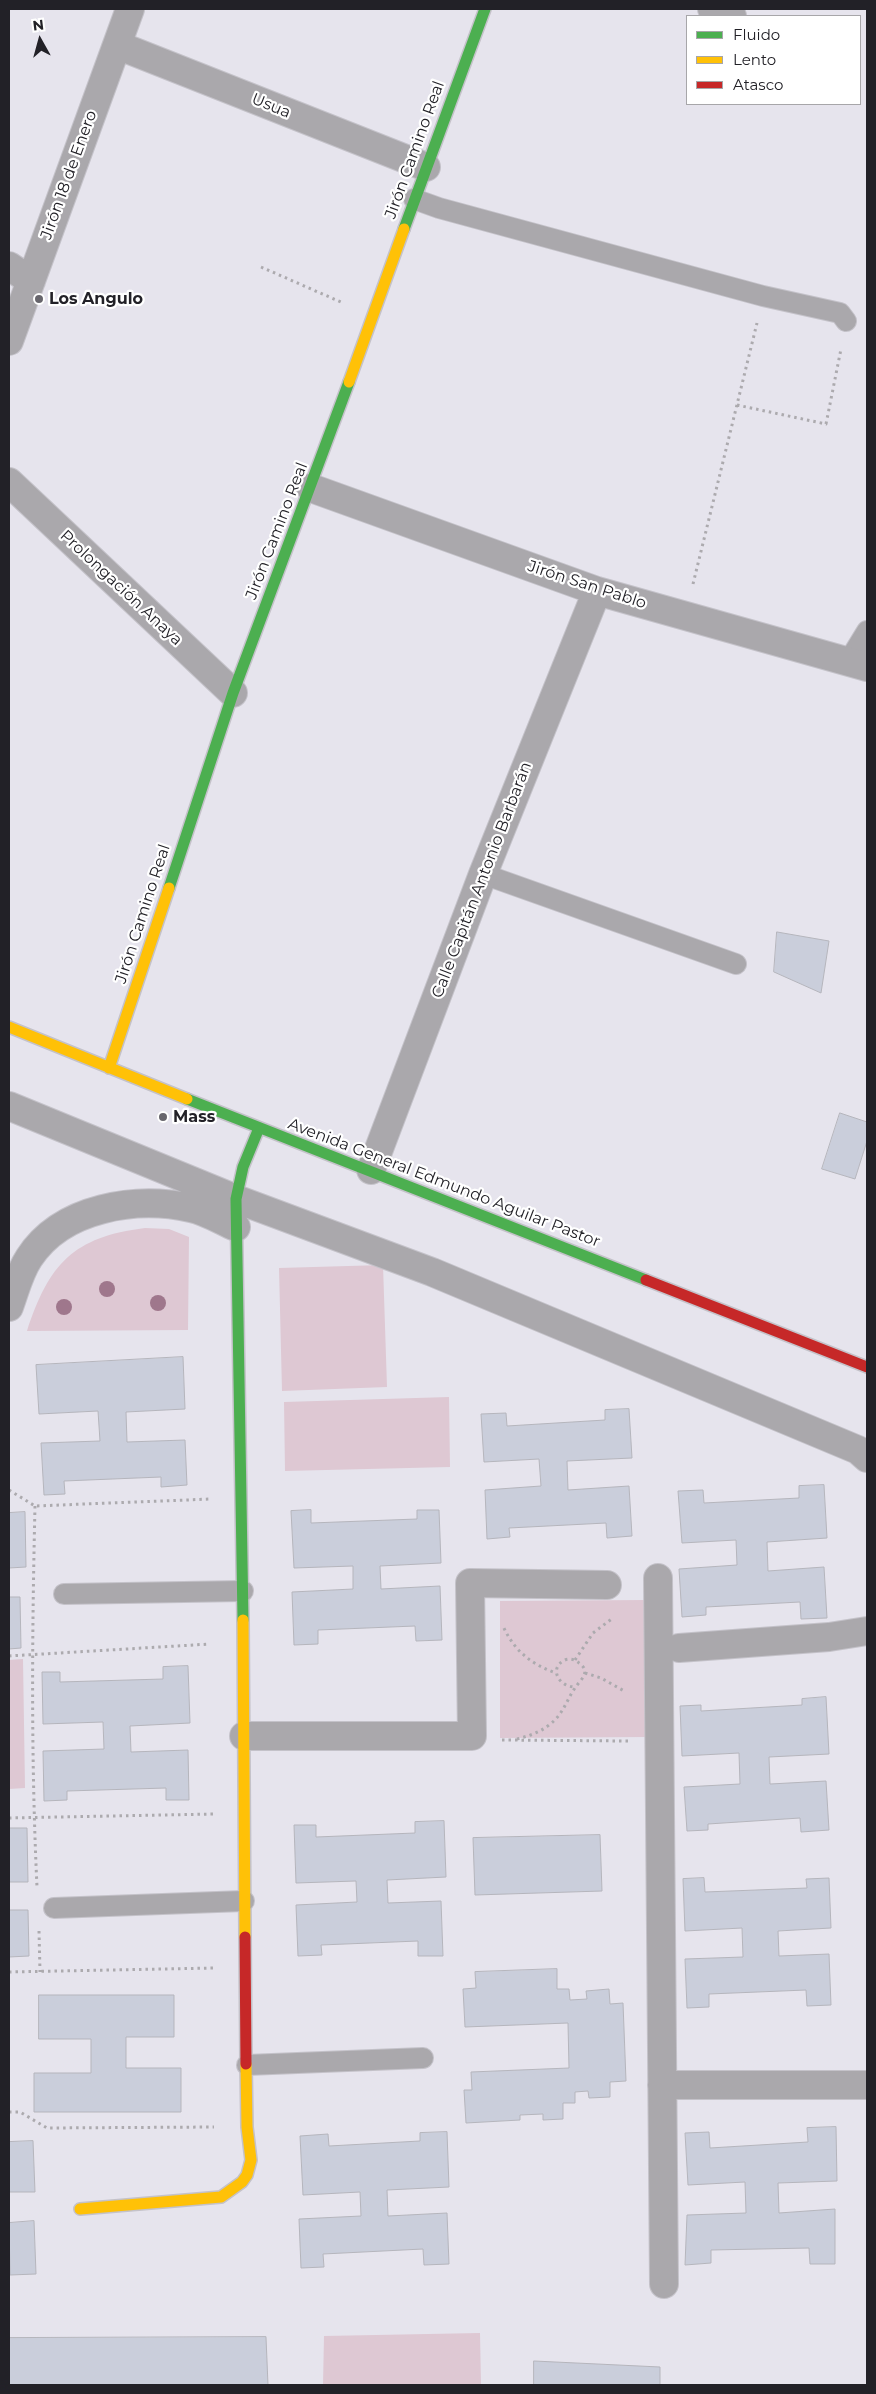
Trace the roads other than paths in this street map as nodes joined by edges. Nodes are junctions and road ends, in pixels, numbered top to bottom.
1 (130, 9) edge
2 (485, 9) edge
3 (712, 9) edge
4 (729, 15) edge
5 (117, 45) junction
6 (426, 167) junction
7 (414, 199) junction
8 (9, 266) edge
9 (31, 282) junction
10 (846, 321) road end
11 (9, 341) edge
12 (9, 482) edge
13 (311, 488) junction
14 (597, 591) junction
15 (867, 631) edge
16 (858, 665) edge
17 (233, 693) junction
18 (483, 874) junction
19 (736, 964) dead end
20 (9, 1027) edge
21 (109, 1068) junction
22 (9, 1106) edge
23 (260, 1128) junction
24 (371, 1170) junction
25 (236, 1199) junction
26 (236, 1227) junction
27 (9, 1307) edge
28 (867, 1367) edge
29 (867, 1458) edge
30 (658, 1578) dead end
31 (606, 1585) dead end
32 (243, 1591) junction
33 (64, 1594) dead end
34 (867, 1631) edge
35 (679, 1648) dead end
36 (244, 1736) junction
37 (244, 1901) junction
38 (54, 1908) dead end
39 (423, 2058) dead end
40 (247, 2065) junction
41 (662, 2085) junction
42 (867, 2085) edge
43 (80, 2208) dead end
44 (664, 2284) dead end

1 - 5 street, Jirón 18 de Enero
2 - 6 street, Jirón Camino Real
3 - 4 street
5 - 6 street, Usua
5 - 9 street, Jirón 18 de Enero
6 - 7 street, Jirón Camino Real
7 - 10 lane
7 - 13 street, Jirón Camino Real
8 - 9 street
9 - 11 street, Jirón 18 de Enero
12 - 17 street, Prolongación Anaya
13 - 14 street, Jirón San Pablo
13 - 17 street, Jirón Camino Real
14 - 16 street, Jirón San Pablo
14 - 18 street, Calle Capitán Antonio Barbarán
15 - 16 lane
17 - 21 street, Jirón Camino Real
18 - 19 lane
18 - 24 street, Calle Capitán Antonio Barbarán
20 - 21 street, Avenida General Edmundo Aguilar Pastor
21 - 23 street, Avenida General Edmundo Aguilar Pastor
22 - 25 street
23 - 24 street, Avenida General Edmundo Aguilar Pastor
23 - 25 street
24 - 28 street, Avenida General Edmundo Aguilar Pastor
25 - 26 street
25 - 29 street
26 - 27 street
26 - 32 street
30 - 41 street
31 - 36 street
32 - 33 lane
32 - 36 street
34 - 35 street
36 - 37 street
37 - 38 lane
37 - 40 street
39 - 40 lane
40 - 43 street
41 - 42 street
41 - 44 street

